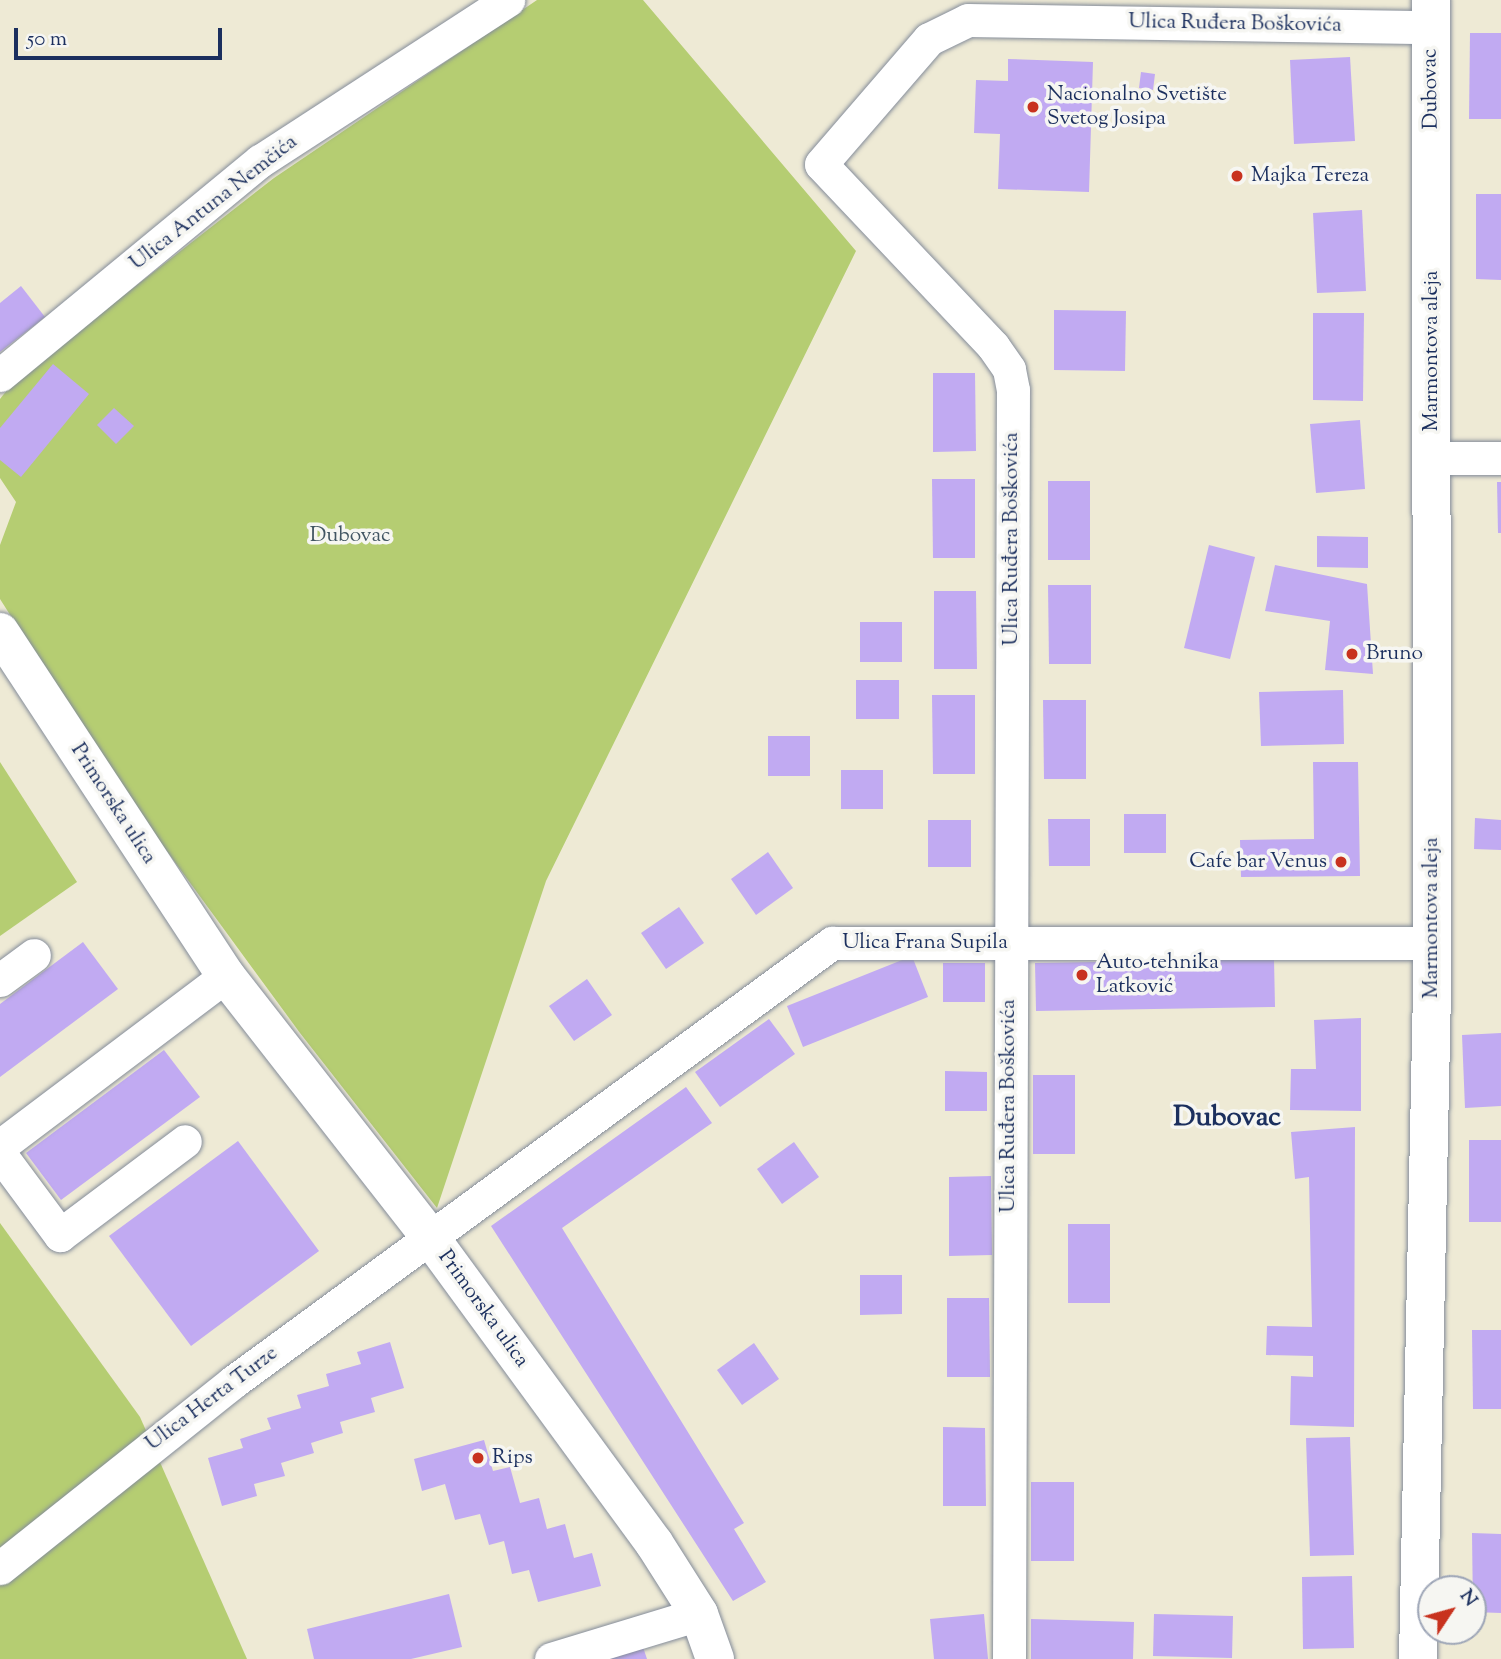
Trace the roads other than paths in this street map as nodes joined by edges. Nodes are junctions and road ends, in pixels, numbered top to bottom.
1 (508, 0) edge
2 (1431, 14) edge
3 (1432, 177) joint
4 (0, 375) edge
5 (1432, 458) junction
6 (1501, 458) edge
7 (0, 632) edge
8 (1009, 942) junction
9 (1432, 943) junction
10 (34, 955) dead end
11 (226, 976) junction
12 (0, 979) edge
13 (185, 1141) dead end
14 (0, 1146) edge
15 (0, 1154) edge
16 (430, 1237) junction
17 (0, 1568) edge
18 (699, 1614) junction
19 (551, 1659) edge
20 (715, 1659) edge
21 (1009, 1659) edge
22 (1418, 1659) edge

1 - 4 street, Ulica Antuna Nemčića
2 - 3 main road, Dubovac
2 - 8 street, Ulica Ruđera Boškovića
3 - 5 main road, Marmontova aleja
5 - 6 street
5 - 9 main road, Marmontova aleja
7 - 11 main road, Primorska ulica
8 - 9 street, Ulica Frana Supila
8 - 16 street, Ulica Frana Supila
8 - 21 street, Ulica Ruđera Boškovića
9 - 22 main road, Marmontova aleja
10 - 12 street
11 - 14 street
11 - 16 main road, Primorska ulica
13 - 15 street
16 - 17 street, Ulica Herta Turze
16 - 18 main road, Primorska ulica
18 - 19 street
18 - 20 main road, Primorska ulica

